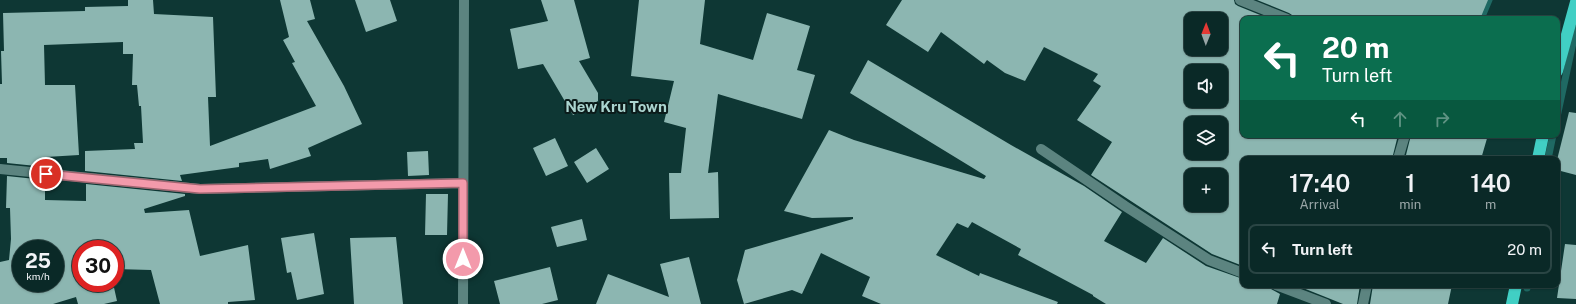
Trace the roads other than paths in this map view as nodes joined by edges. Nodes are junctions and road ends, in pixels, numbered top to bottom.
1 (464, 0) edge
2 (1240, 0) edge
3 (1576, 2) edge
4 (1280, 16) edge
5 (1560, 60) edge
6 (1404, 138) edge
7 (1542, 138) edge
8 (1041, 149) dead end
9 (1399, 156) edge
10 (1539, 156) edge
11 (0, 169) edge
12 (463, 183) junction
13 (1240, 272) edge
14 (1284, 288) edge
15 (1366, 288) edge
16 (1515, 288) edge
17 (463, 304) edge
18 (1326, 304) edge
19 (1363, 304) edge
20 (1512, 304) edge

1 - 12 street
2 - 4 street
3 - 5 highway
6 - 9 street
7 - 10 highway
8 - 13 street
11 - 12 street
12 - 17 street
14 - 18 street
15 - 19 street
16 - 20 highway

